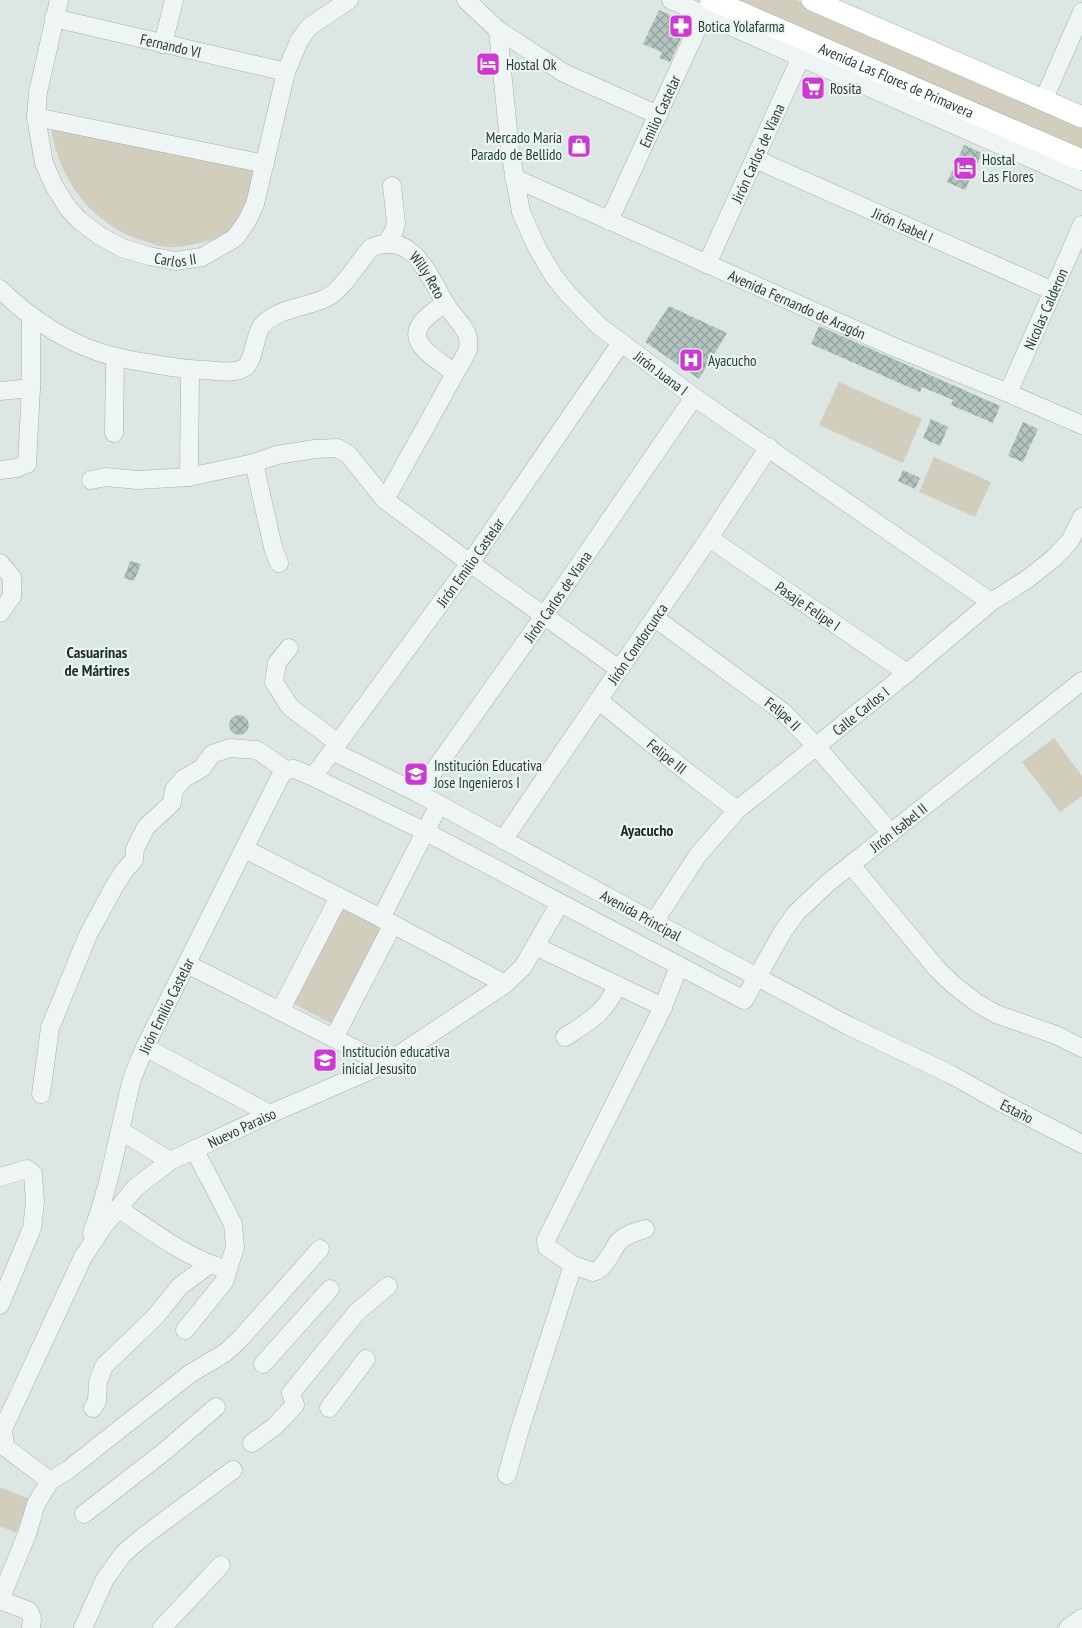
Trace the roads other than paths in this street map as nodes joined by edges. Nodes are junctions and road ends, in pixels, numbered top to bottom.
1 (59, 0) edge
2 (174, 0) edge
3 (349, 0) edge
4 (466, 0) edge
5 (671, 0) edge
6 (812, 0) edge
7 (709, 5) edge
8 (1082, 12) edge
9 (54, 18) junction
10 (498, 30) junction
11 (163, 44) junction
12 (805, 49) junction
13 (286, 72) junction
14 (1043, 101) junction
15 (658, 115) junction
16 (36, 117) junction
17 (1082, 117) edge
18 (754, 159) junction
19 (1082, 160) edge
20 (264, 164) junction
21 (514, 178) junction
22 (1082, 181) edge
23 (392, 186) dead end
24 (609, 221) junction
25 (1082, 224) edge
26 (386, 244) junction
27 (707, 264) junction
28 (0, 289) edge
29 (1053, 291) junction
30 (445, 304) junction
31 (31, 315) junction
32 (621, 343) junction
33 (115, 357) junction
34 (190, 370) junction
35 (455, 373) junction
36 (31, 388) junction
37 (0, 391) edge
38 (1008, 393) junction
39 (694, 397) junction
40 (1082, 425) edge
41 (114, 433) dead end
42 (769, 447) junction
43 (254, 462) junction
44 (0, 470) edge
45 (189, 477) junction
46 (91, 480) dead end
47 (385, 500) junction
48 (1082, 517) edge
49 (709, 538) junction
50 (0, 563) edge
51 (279, 563) dead end
52 (470, 564) junction
53 (6, 596) edge
54 (991, 602) junction
55 (0, 613) edge
56 (544, 616) junction
57 (655, 618) junction
58 (289, 648) dead end
59 (619, 669) junction
60 (907, 673) junction
61 (1082, 681) edge
62 (598, 700) junction
63 (816, 746) junction
64 (335, 747) junction
65 (286, 770) junction
66 (313, 777) junction
67 (418, 793) junction
68 (439, 805) junction
69 (737, 810) junction
70 (426, 832) junction
71 (891, 833) junction
72 (503, 840) junction
73 (245, 850) junction
74 (851, 865) junction
75 (339, 897) junction
76 (560, 903) junction
77 (387, 921) junction
78 (654, 922) junction
79 (535, 946) junction
80 (188, 964) junction
81 (679, 966) junction
82 (758, 977) junction
83 (505, 984) junction
84 (617, 985) junction
85 (744, 1000) joint
86 (663, 1007) junction
87 (280, 1011) junction
88 (565, 1037) dead end
89 (334, 1038) junction
90 (145, 1047) junction
91 (1082, 1048) edge
92 (385, 1064) junction
93 (952, 1075) joint
94 (41, 1094) dead end
95 (270, 1114) junction
96 (121, 1131) junction
97 (1082, 1144) edge
98 (194, 1150) junction
99 (170, 1161) junction
100 (0, 1177) edge
101 (118, 1208) junction
102 (645, 1229) dead end
103 (320, 1249) dead end
104 (83, 1257) junction
105 (210, 1264) junction
106 (573, 1265) junction
107 (230, 1268) junction
108 (388, 1286) dead end
109 (330, 1289) dead end
110 (0, 1305) edge
111 (185, 1330) dead end
112 (366, 1359) dead end
113 (263, 1364) dead end
114 (216, 1407) dead end
115 (93, 1408) dead end
116 (329, 1408) dead end
117 (252, 1443) dead end
118 (233, 1470) dead end
119 (507, 1475) dead end
120 (50, 1481) junction
121 (84, 1514) dead end
122 (221, 1565) dead end
123 (1082, 1618) edge
124 (31, 1628) edge
125 (83, 1628) edge
126 (162, 1628) edge
127 (1068, 1628) edge

1 - 9 street, Carlos II
2 - 11 street
3 - 13 street, Carlos II
4 - 10 street
5 - 7 street
6 - 14 main road
7 - 12 main road, Avenida Las Flores de Primavera
7 - 15 street, Emilio Castelar
8 - 14 street
9 - 11 street, Fernando VI
9 - 16 street, Carlos II
10 - 15 street
10 - 21 street, Jirón Juana I
11 - 13 street, Fernando VI
12 - 18 street, Jirón Carlos de Viana
12 - 19 main road, Avenida Las Flores de Primavera
12 - 22 street
13 - 20 street, Carlos II
14 - 17 main road
15 - 24 street, Emilio Castelar
16 - 20 street
16 - 20 street, Carlos II
18 - 27 street, Jirón Carlos de Viana
18 - 29 street, Jirón Isabel I
21 - 24 street, Avenida Fernando de Aragón
21 - 32 street, Jirón Juana I
23 - 26 street
24 - 27 street, Avenida Fernando de Aragón
25 - 29 street, Nicolas Calderon
26 - 30 street, Willy Reto
26 - 34 street
27 - 38 street, Avenida Fernando de Aragón
28 - 31 street
29 - 38 street, Nicolas Calderon
30 - 35 street, Willy Reto
30 - 35 street
31 - 33 street
31 - 36 street
32 - 39 street, Jirón Juana I
32 - 52 street, Jirón Emilio Castelar
33 - 34 street
33 - 41 street
34 - 45 street
35 - 47 street, Willy Reto
36 - 37 street
36 - 44 street
38 - 40 street, Avenida Fernando de Aragón
39 - 42 street, Jirón Juana I
39 - 56 street, Jirón Carlos de Viana
42 - 49 street, Jirón Condorcunca
42 - 54 street, Jirón Juana I
43 - 45 street
43 - 47 street
43 - 51 street
45 - 46 street
47 - 52 street
48 - 54 street, Calle Carlos I
49 - 57 street, Jirón Condorcunca
49 - 60 street, Pasaje Felipe I
50 - 53 street
52 - 56 street
52 - 64 street, Jirón Emilio Castelar
53 - 55 street
54 - 60 street, Calle Carlos I
56 - 59 street
56 - 67 street, Jirón Carlos de Viana
57 - 59 street, Jirón Condorcunca
57 - 63 street, Felipe II
58 - 64 street, Avenida Principal
59 - 62 street, Jirón Condorcunca
60 - 63 street, Calle Carlos I
61 - 71 street, Jirón Isabel II
62 - 69 street, Felipe III
62 - 72 street, Jirón Condorcunca
63 - 69 street, Calle Carlos I
63 - 71 street, Felipe II
64 - 66 street, Jirón Emilio Castelar
64 - 67 street, Avenida Principal
65 - 66 street, Avenida Principal
65 - 73 street, Jirón Emilio Castelar
65 - 94 street
66 - 70 street, Avenida Principal
67 - 68 street, Avenida Principal
68 - 70 street
68 - 72 street, Avenida Principal
69 - 78 street, Calle Carlos I
70 - 76 street, Avenida Principal
70 - 77 street
71 - 74 street, Jirón Isabel II
72 - 78 street, Avenida Principal
73 - 75 street
73 - 80 street, Jirón Emilio Castelar
74 - 82 street, Jirón Isabel II
74 - 91 street
75 - 77 street
75 - 87 street
76 - 79 street, Nuevo Paraiso
76 - 81 street, Avenida Principal
77 - 83 street
77 - 89 street
78 - 82 street, Avenida Principal
79 - 83 street, Nuevo Paraiso
79 - 84 street
80 - 87 street
80 - 90 street, Jirón Emilio Castelar
81 - 85 street, Avenida Principal
81 - 86 street
82 - 85 street, Jirón Isabel II
82 - 93 street, Avenida Principal
83 - 92 street, Nuevo Paraiso
84 - 86 street
84 - 88 street
86 - 106 street
87 - 89 street
89 - 92 street
90 - 95 street
90 - 96 street, Jirón Emilio Castelar
92 - 95 street, Nuevo Paraiso
93 - 97 street, Estaño
95 - 98 street, Nuevo Paraiso
96 - 99 street
96 - 104 street, Jirón Emilio Castelar
98 - 99 street, Nuevo Paraiso
98 - 107 street
99 - 101 street, Nuevo Paraiso
100 - 110 street
101 - 104 street, Nuevo Paraiso
101 - 105 street
102 - 106 street
103 - 120 street
104 - 120 street, Nuevo Paraiso
105 - 107 street
105 - 115 street
106 - 119 street
107 - 111 street
108 - 117 street
109 - 113 street
112 - 116 street
114 - 121 street
118 - 125 street
120 - 124 street
122 - 126 street
123 - 127 street

